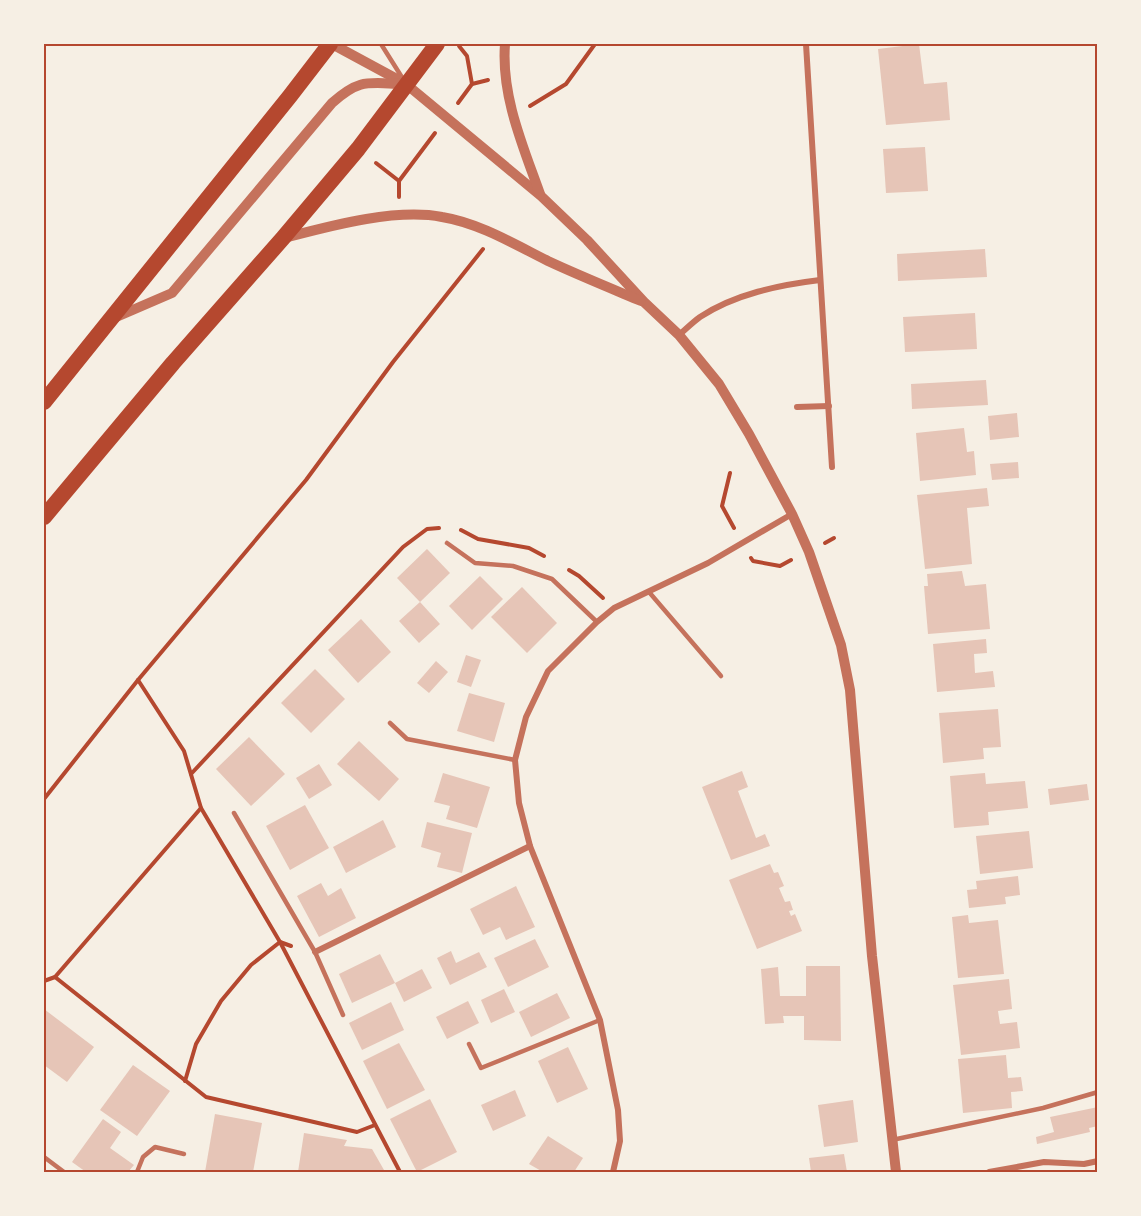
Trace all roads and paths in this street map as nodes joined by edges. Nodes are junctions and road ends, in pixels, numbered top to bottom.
1 (331, 44) edge
2 (381, 44) edge
3 (437, 44) edge
4 (457, 44) edge
5 (505, 44) edge
6 (595, 44) edge
7 (806, 44) edge
8 (406, 84) junction
9 (472, 84) dead end
10 (528, 107) dead end
11 (541, 196) junction
12 (283, 238) junction
13 (483, 249) dead end
14 (820, 280) junction
15 (644, 302) junction
16 (112, 318) junction
17 (679, 335) junction
18 (44, 402) edge
19 (829, 406) junction
20 (797, 407) dead end
21 (832, 467) dead end
22 (792, 514) junction
23 (44, 516) edge
24 (456, 527) dead end
25 (447, 528) dead end
26 (447, 543) dead end
27 (549, 559) dead end
28 (559, 564) dead end
29 (649, 592) junction
30 (614, 608) junction
31 (597, 622) junction
32 (721, 676) dead end
33 (138, 680) junction
34 (390, 723) dead end
35 (515, 760) junction
36 (191, 774) junction
37 (44, 799) edge
38 (201, 808) junction
39 (234, 813) dead end
40 (530, 846) junction
41 (280, 942) junction
42 (315, 952) junction
43 (55, 977) junction
44 (44, 981) edge
45 (343, 1015) dead end
46 (600, 1020) junction
47 (470, 1044) dead end
48 (185, 1081) junction
49 (1098, 1092) edge
50 (375, 1125) junction
51 (892, 1140) junction
52 (184, 1154) dead end
53 (44, 1158) edge
54 (1098, 1161) edge
55 (64, 1173) edge
56 (137, 1173) edge
57 (400, 1173) edge
58 (613, 1173) edge
59 (896, 1173) edge
60 (989, 1173) edge

1 - 8 street
1 - 16 highway
2 - 8 lane
3 - 8 highway
4 - 9 path
5 - 11 street
6 - 10 path
7 - 14 street
8 - 11 street
8 - 12 highway
8 - 16 street
11 - 15 street
12 - 15 street
12 - 23 highway
13 - 33 path
14 - 17 street
14 - 19 street
15 - 17 street
16 - 18 highway
17 - 22 street
19 - 20 street
19 - 21 street
22 - 29 street
22 - 51 street
24 - 27 path
25 - 36 path
26 - 31 lane
28 - 30 path
29 - 30 street
29 - 32 lane
30 - 31 street
31 - 35 street
33 - 36 path
33 - 37 path
34 - 35 lane
35 - 40 street
36 - 38 path
38 - 41 path
38 - 43 path
39 - 42 lane
40 - 42 street
40 - 46 street
41 - 48 path
41 - 50 path
42 - 45 lane
43 - 44 path
43 - 48 path
46 - 47 lane
46 - 58 street
48 - 50 path
49 - 51 lane
50 - 57 path
51 - 59 street
52 - 56 lane
53 - 55 lane
54 - 60 street

